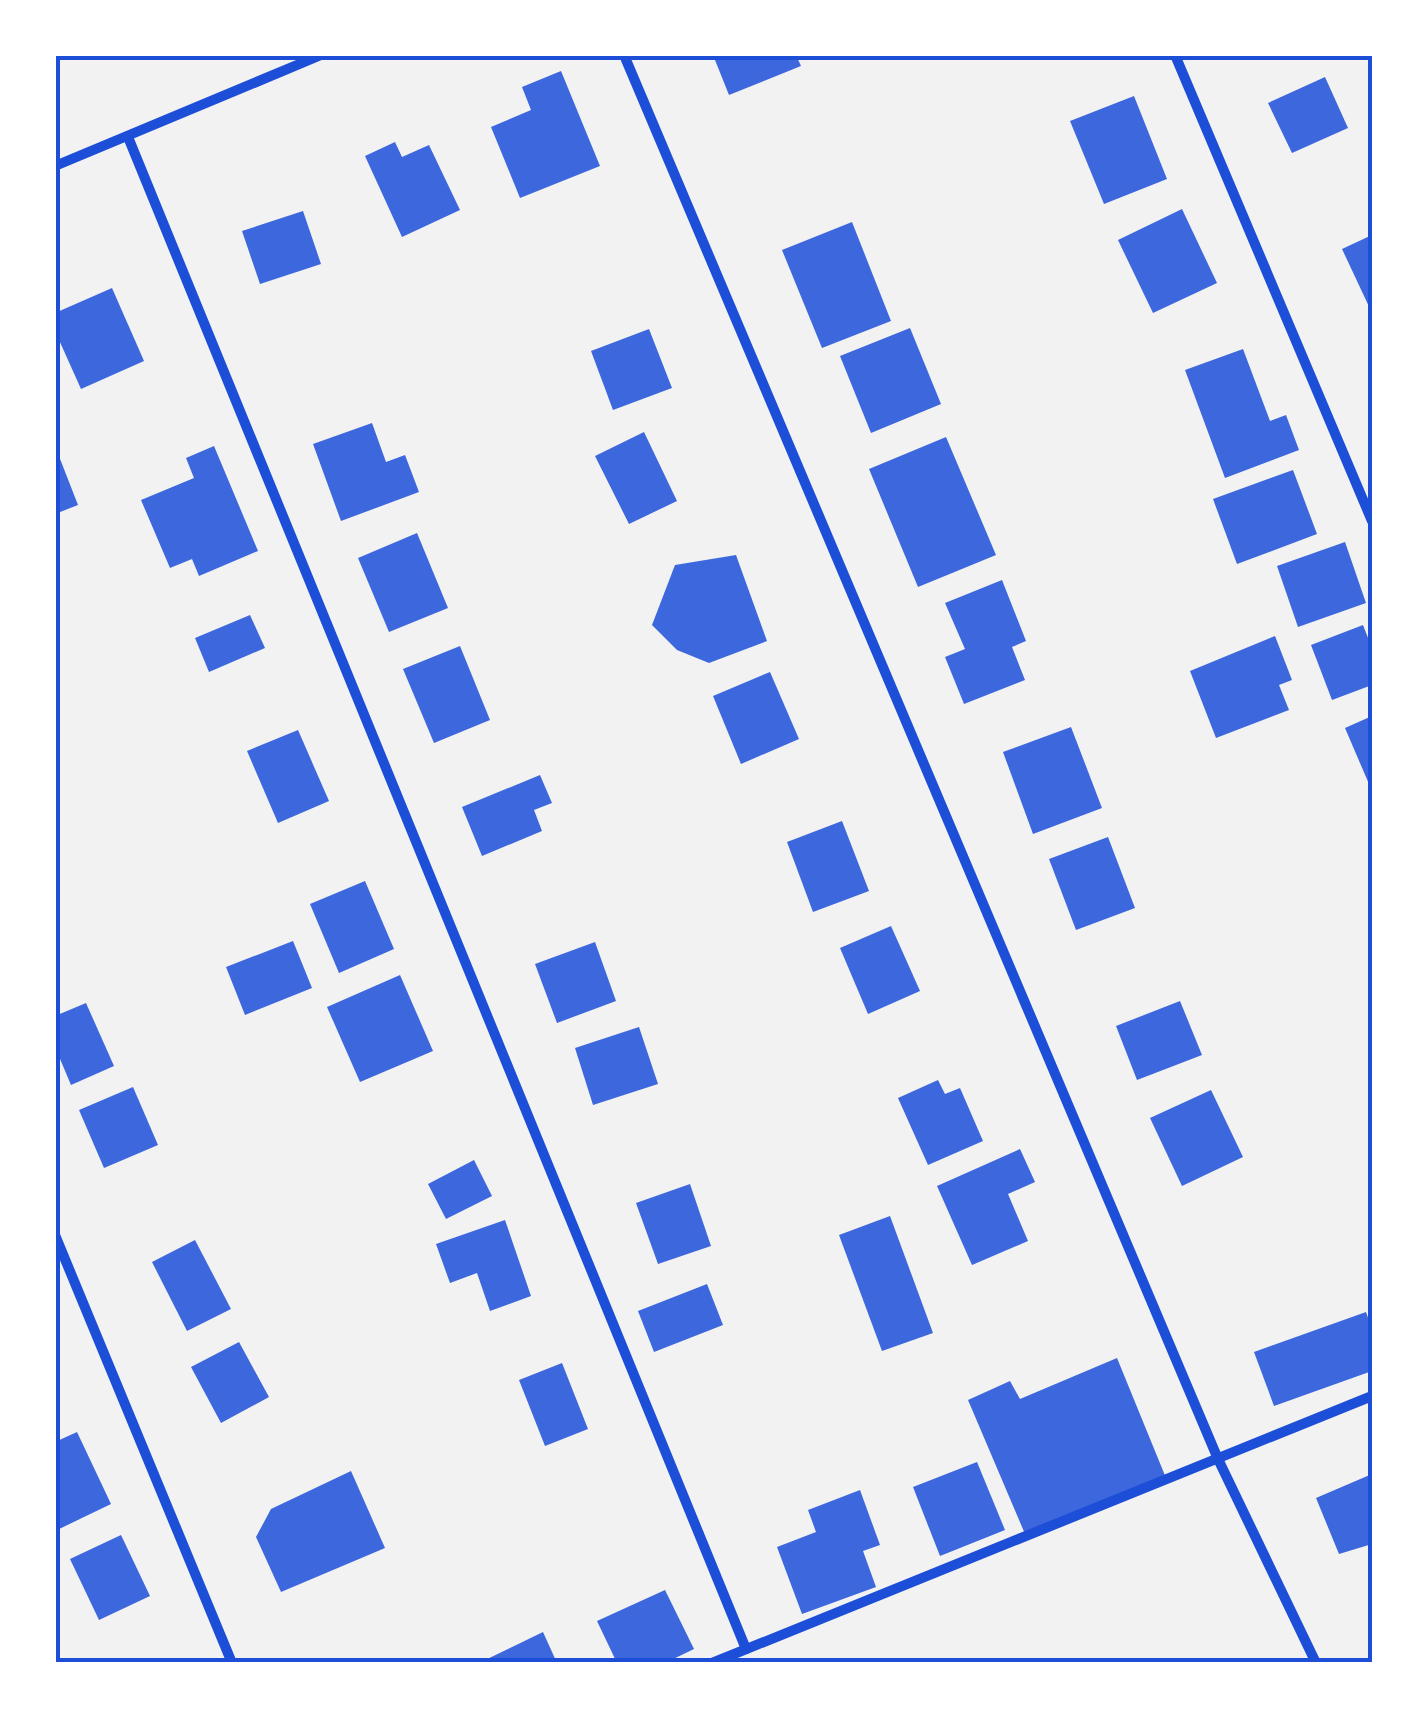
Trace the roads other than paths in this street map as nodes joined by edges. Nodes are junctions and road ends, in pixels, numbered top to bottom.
1 (321, 55) edge
2 (624, 55) edge
3 (1176, 55) edge
4 (128, 137) junction
5 (55, 166) edge
6 (1372, 521) edge
7 (55, 1235) edge
8 (1372, 1396) edge
9 (1218, 1459) junction
10 (746, 1648) junction
11 (232, 1663) edge
12 (712, 1663) edge
13 (1316, 1663) edge

1 - 4 street
2 - 9 street
3 - 6 street
4 - 5 street
4 - 10 street
7 - 11 street
8 - 9 street
9 - 10 street
9 - 13 street
10 - 12 street

